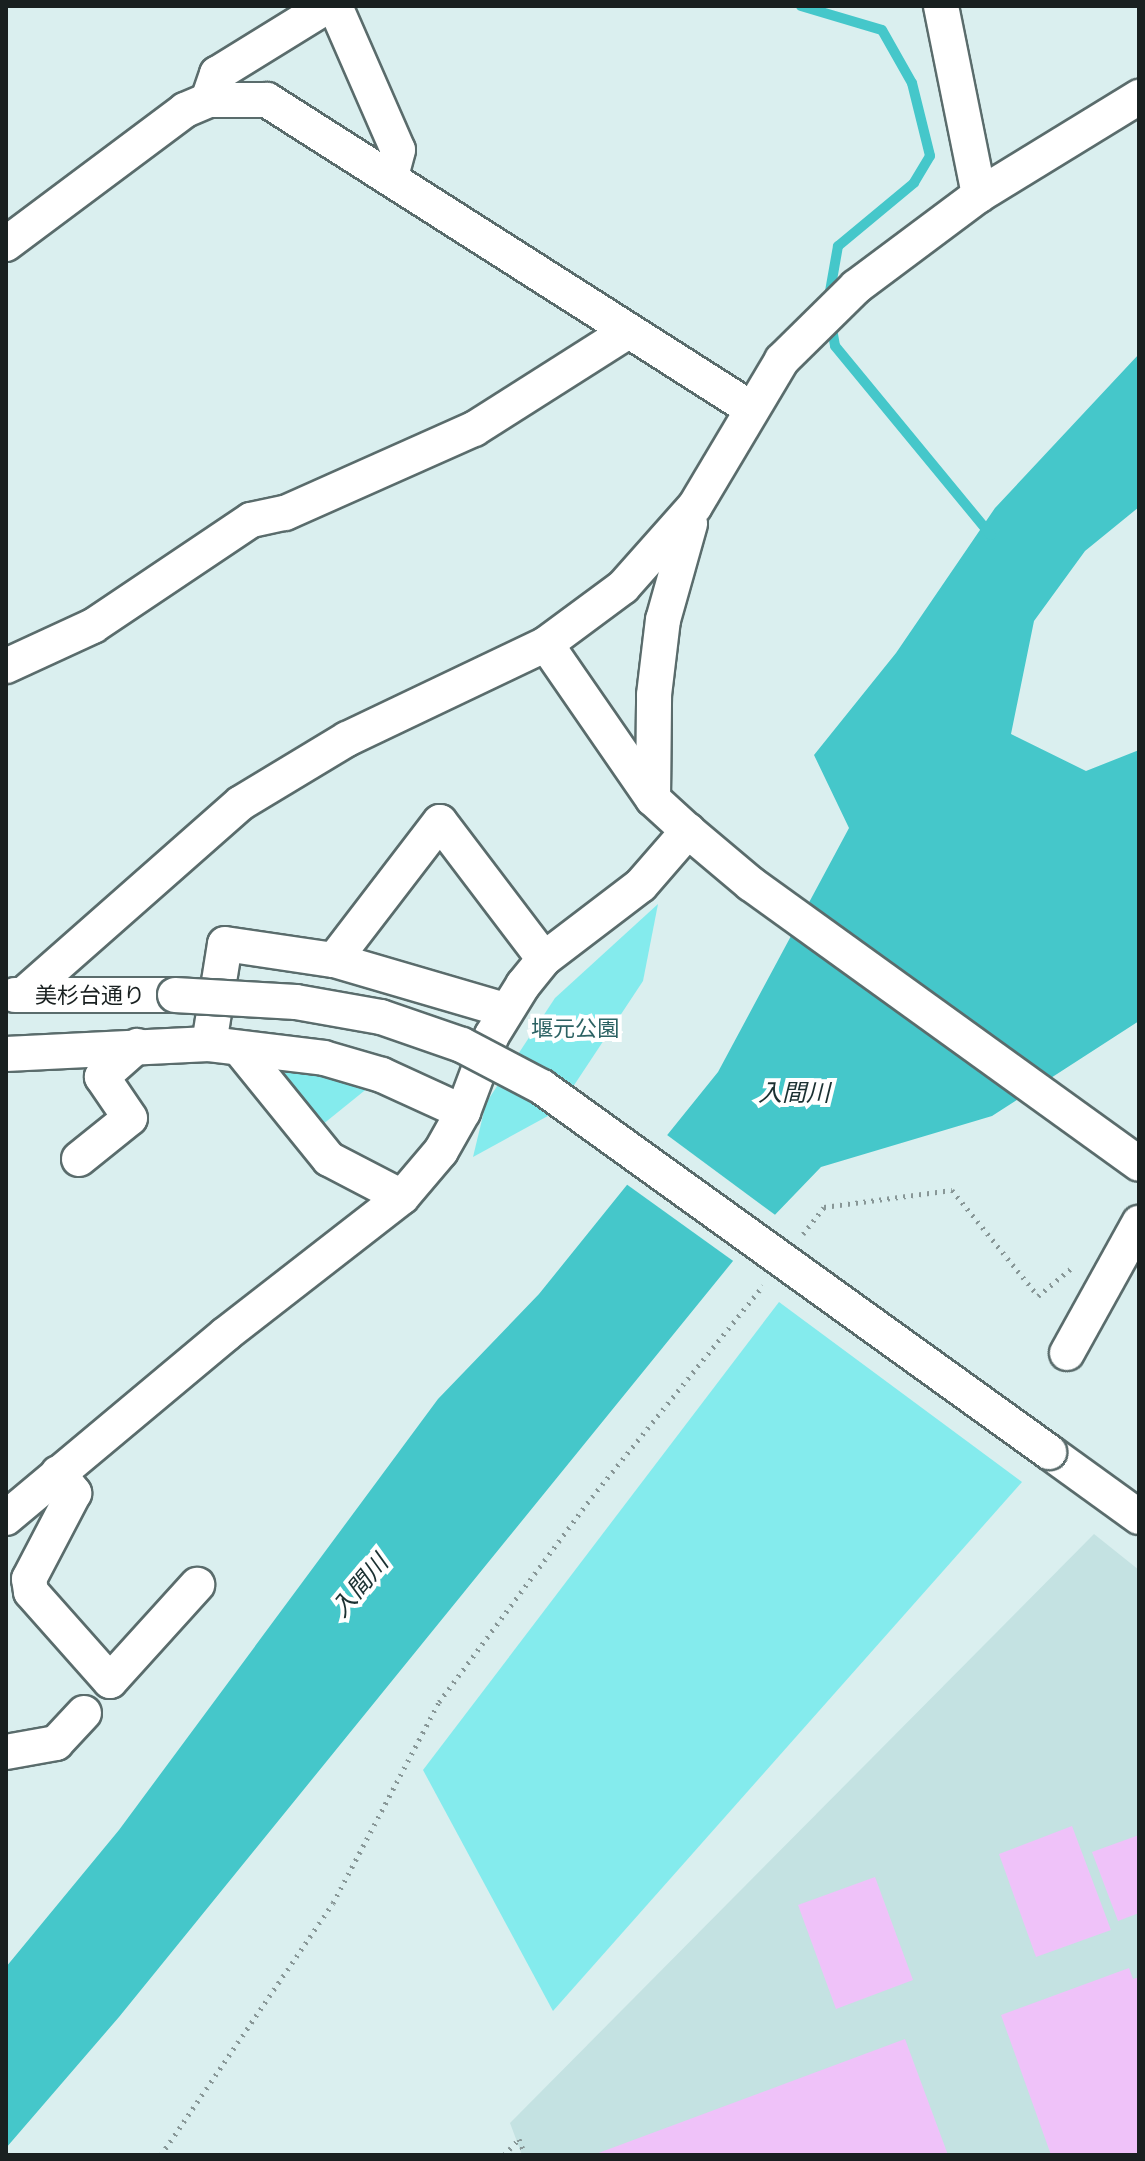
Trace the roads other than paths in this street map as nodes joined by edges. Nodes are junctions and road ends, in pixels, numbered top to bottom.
1 (327, 6) edge
2 (335, 6) edge
3 (941, 6) edge
4 (1139, 97) edge
5 (208, 100) junction
6 (391, 177) junction
7 (979, 195) junction
8 (6, 244) edge
9 (627, 332) junction
10 (750, 408) junction
11 (695, 506) junction
12 (546, 644) junction
13 (6, 666) edge
14 (653, 799) junction
15 (688, 831) junction
16 (544, 959) junction
17 (334, 960) junction
18 (14, 996) edge
19 (505, 1010) junction
20 (137, 1046) junction
21 (224, 1046) junction
22 (6, 1054) edge
23 (463, 1112) junction
24 (79, 1159) dead end
25 (1139, 1164) edge
26 (402, 1197) junction
27 (1139, 1223) edge
28 (1067, 1353) dead end
29 (58, 1473) junction
30 (1139, 1517) edge
31 (6, 1518) edge
32 (197, 1585) dead end
33 (84, 1713) dead end
34 (6, 1751) edge

1 - 5 street
2 - 6 street
3 - 7 street
4 - 7 street
5 - 6 street
5 - 8 street
6 - 9 street
7 - 10 street
9 - 10 street
9 - 13 street
10 - 11 street
11 - 12 street
11 - 14 street
12 - 14 street
12 - 18 street
14 - 15 street
15 - 16 street
15 - 25 street
16 - 17 street
16 - 19 street
17 - 19 street
17 - 21 street
18 - 30 street, 美杉台通り, bridge
19 - 23 street
20 - 21 street
20 - 22 street
20 - 24 street
21 - 23 street
21 - 26 street
23 - 26 street
26 - 29 street
27 - 28 street
29 - 31 street
29 - 32 street
33 - 34 street

